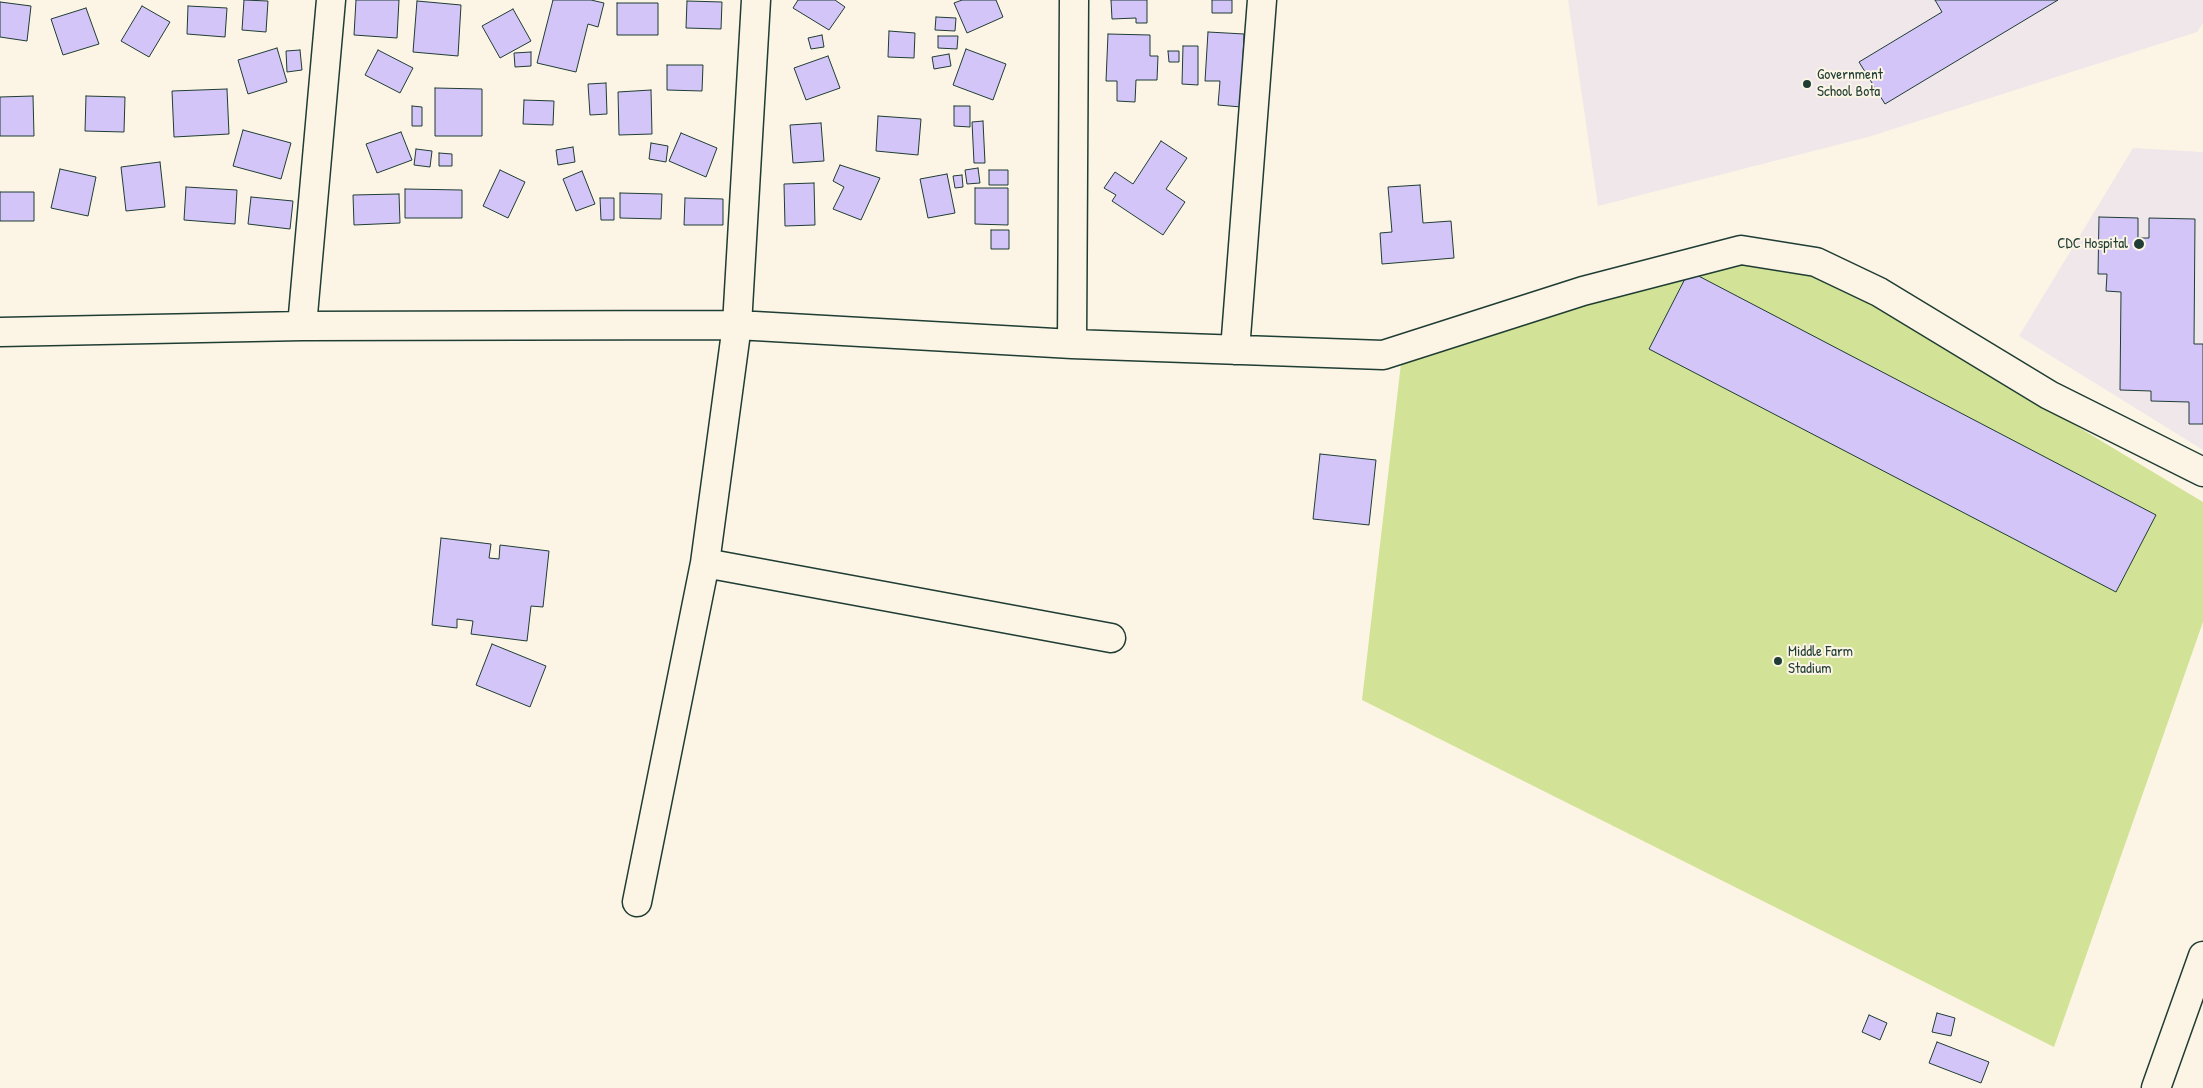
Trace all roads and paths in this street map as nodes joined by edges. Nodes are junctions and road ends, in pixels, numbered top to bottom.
1 (331, 0) edge
2 (756, 0) edge
3 (1074, 0) edge
4 (1262, 0) edge
5 (737, 325) junction
6 (302, 326) junction
7 (0, 332) edge
8 (1072, 344) junction
9 (1235, 350) junction
10 (2203, 472) edge
11 (705, 563) junction
12 (1111, 638) dead end
13 (637, 902) dead end
14 (2203, 956) edge
15 (2156, 1088) edge

1 - 6 street
2 - 5 street
3 - 8 street
4 - 9 street
5 - 6 street
5 - 8 street
5 - 11 street
6 - 7 street
8 - 9 street
9 - 10 street
11 - 12 street
11 - 13 street
14 - 15 street

